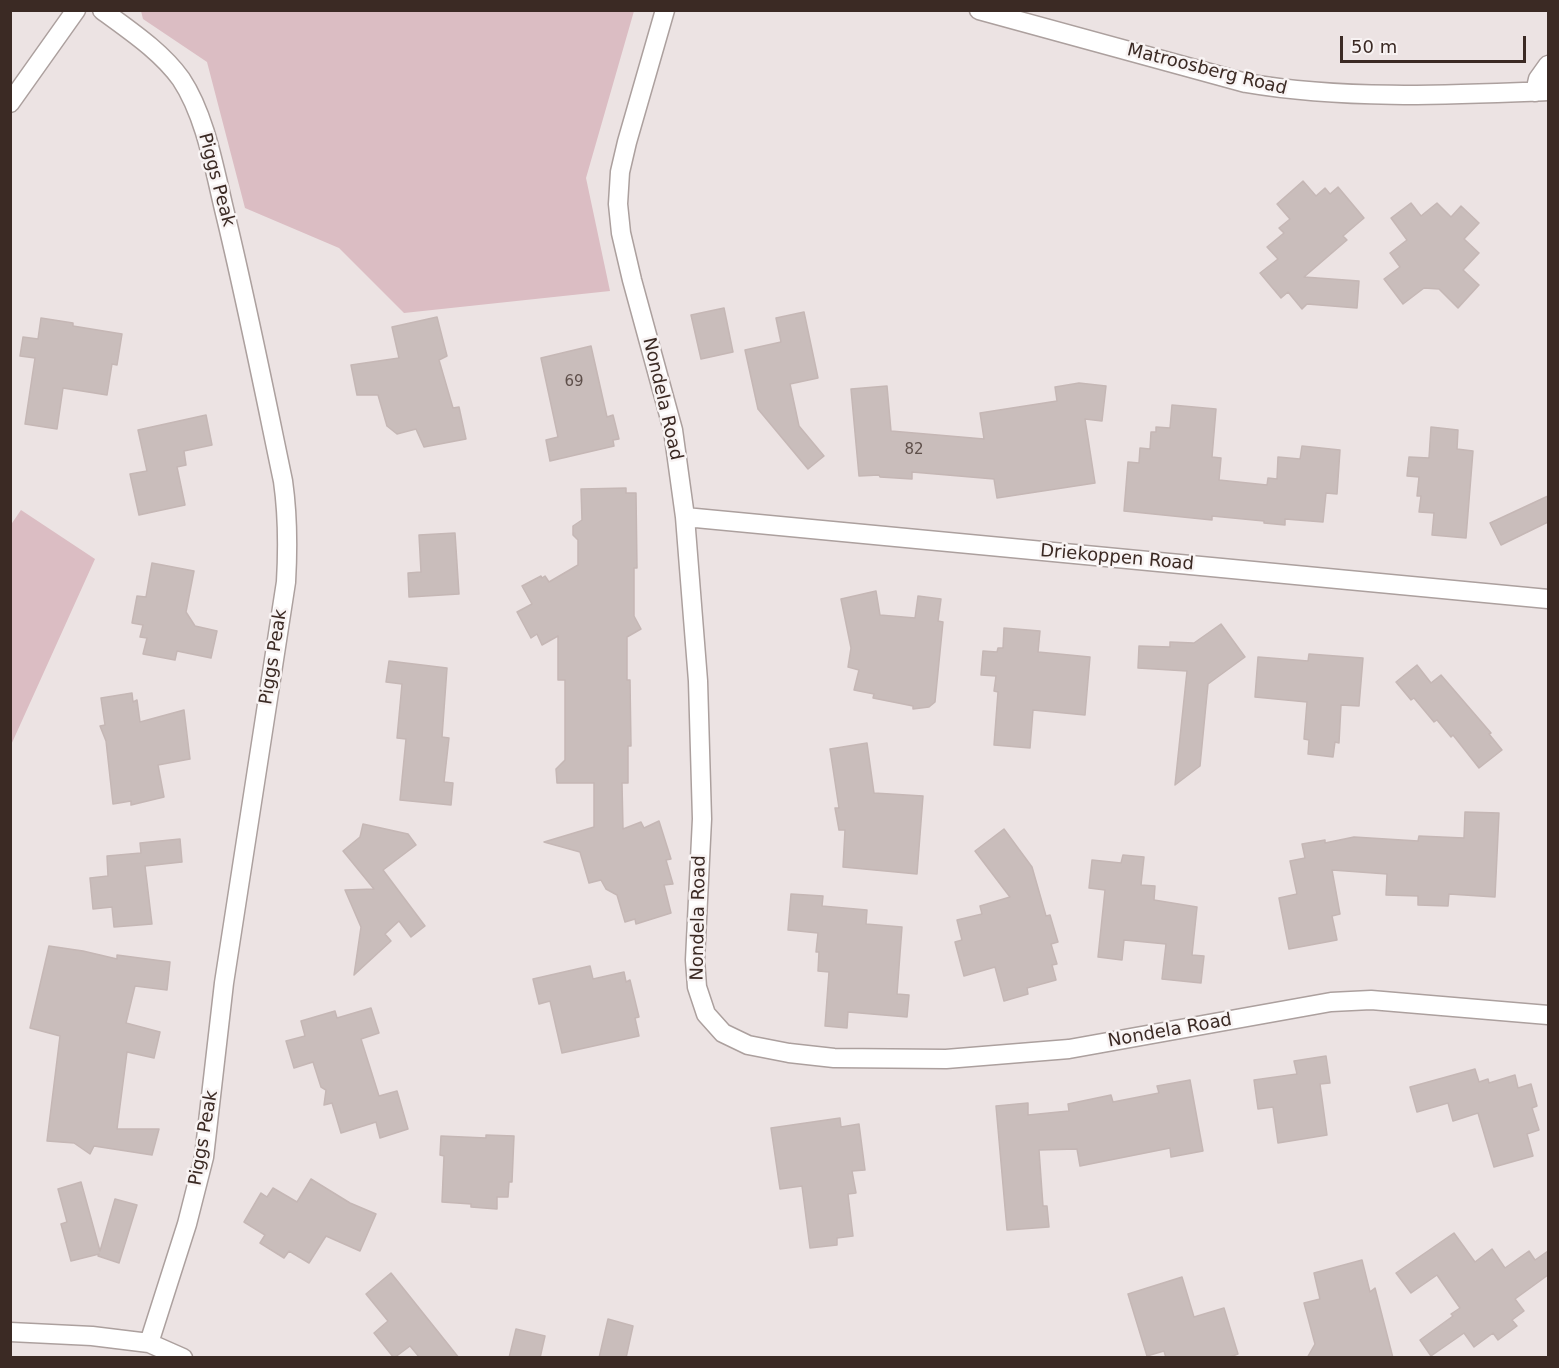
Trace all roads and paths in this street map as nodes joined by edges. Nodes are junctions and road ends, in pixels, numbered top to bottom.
1 (76, 10) edge
2 (102, 10) edge
3 (665, 10) edge
4 (979, 10) edge
5 (1548, 65) edge
6 (1542, 91) edge
7 (10, 102) edge
8 (685, 517) junction
9 (1548, 599) edge
10 (1548, 1016) edge
11 (10, 1332) edge
12 (149, 1343) junction
13 (183, 1358) edge

1 - 7 street
2 - 12 street, Piggs Peak
3 - 8 street, Nondela Road
4 - 6 street, Matroosberg Road
5 - 6 street
8 - 9 street, Driekoppen Road
8 - 10 street, Nondela Road
11 - 12 street
12 - 13 street

